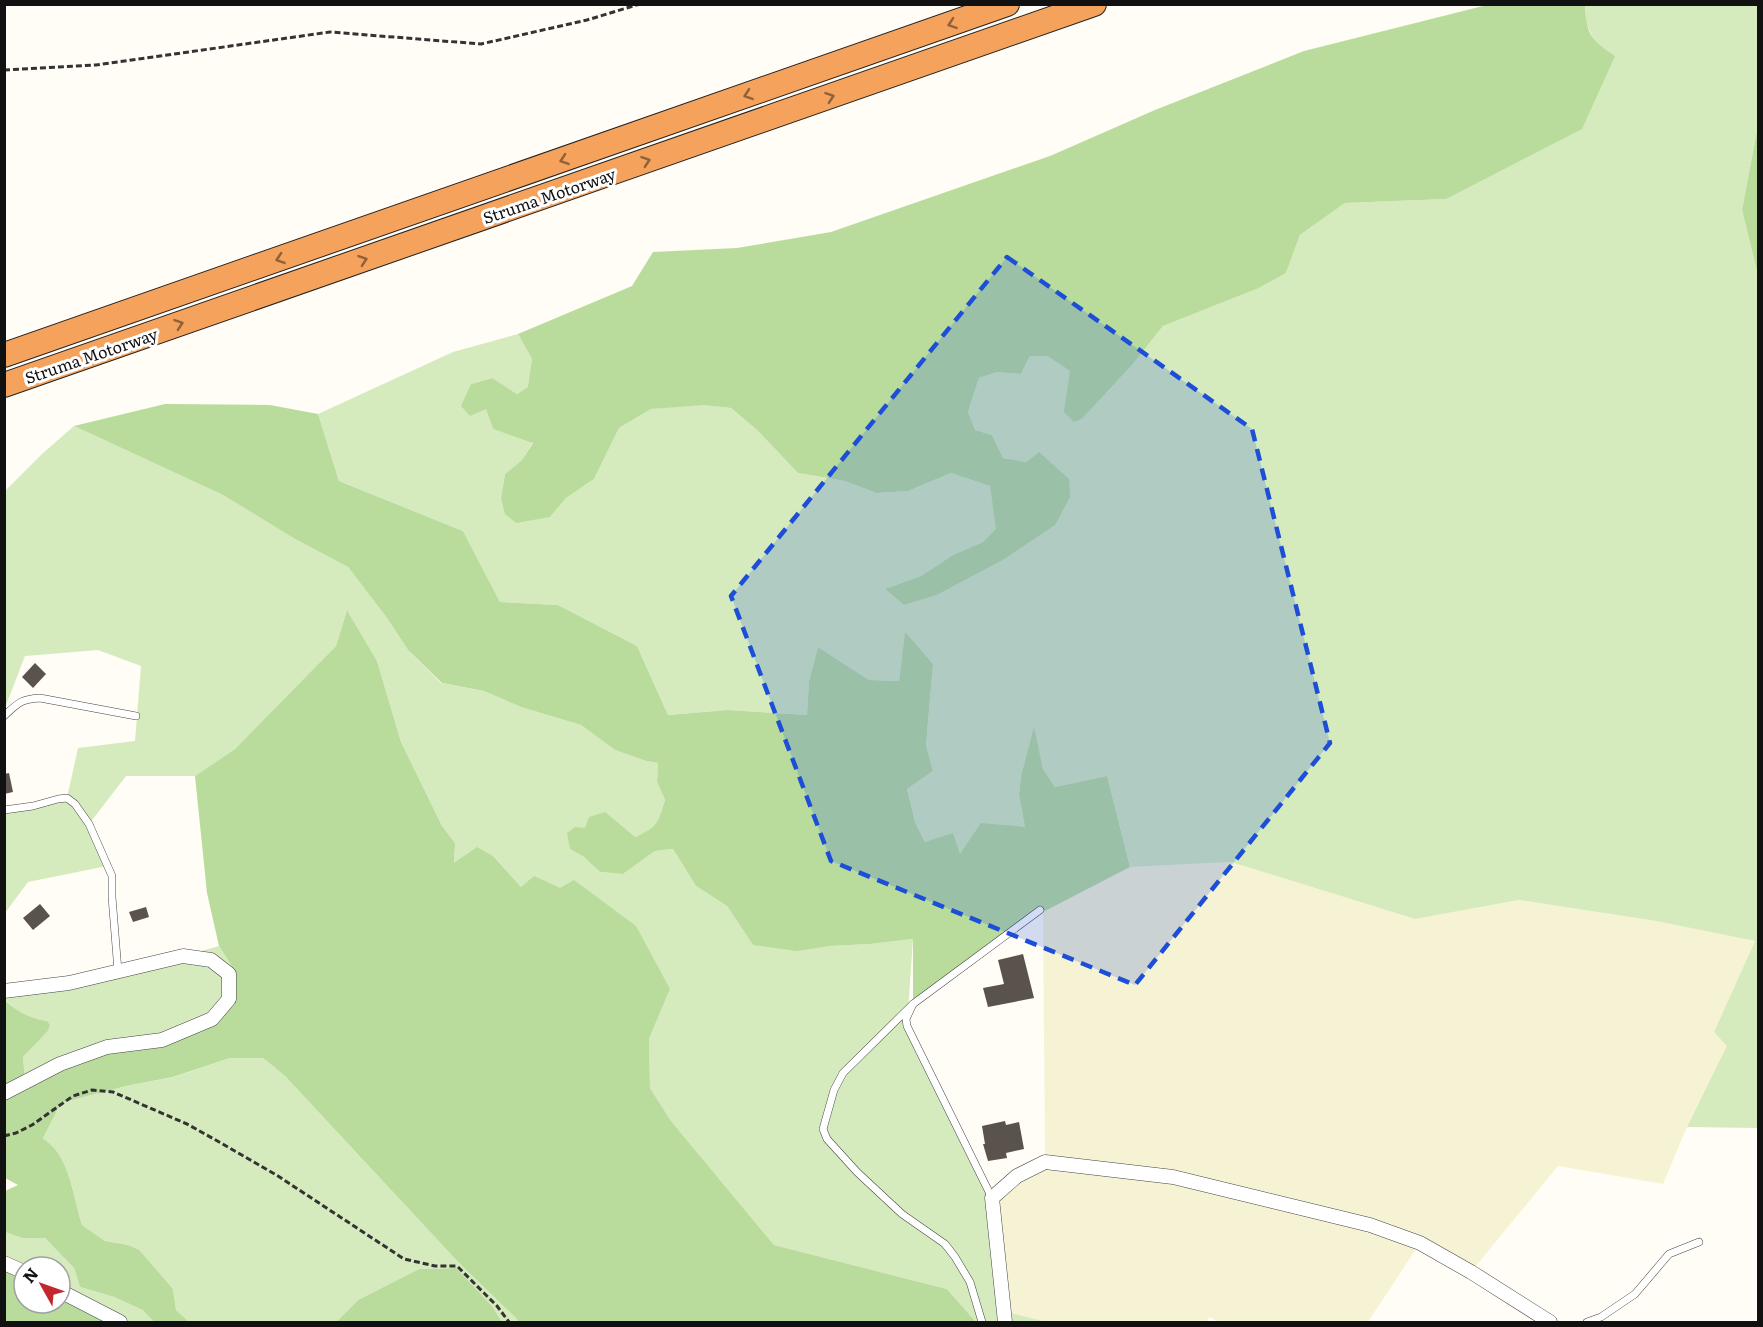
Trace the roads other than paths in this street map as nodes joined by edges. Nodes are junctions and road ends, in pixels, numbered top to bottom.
1 (1007, 4) edge
2 (1094, 4) edge
3 (4, 355) edge
4 (4, 385) edge
5 (4, 716) edge
6 (136, 717) dead end
7 (4, 810) edge
8 (1040, 909) dead end
9 (118, 971) junction
10 (4, 991) edge
11 (913, 1004) junction
12 (4, 1093) edge
13 (992, 1198) junction
14 (1699, 1242) dead end
15 (72, 1297) edge
16 (120, 1323) edge
17 (982, 1323) edge
18 (1005, 1323) edge
19 (1550, 1323) edge
20 (1587, 1323) edge

1 -> 3 highway, Struma Motorway
4 -> 2 highway, Struma Motorway
5 - 6 lane
7 - 9 lane
8 - 11 lane
9 - 10 street
9 - 12 street
11 - 13 lane
11 - 17 lane
13 - 18 street
13 - 19 street
14 - 20 lane
15 - 16 street

